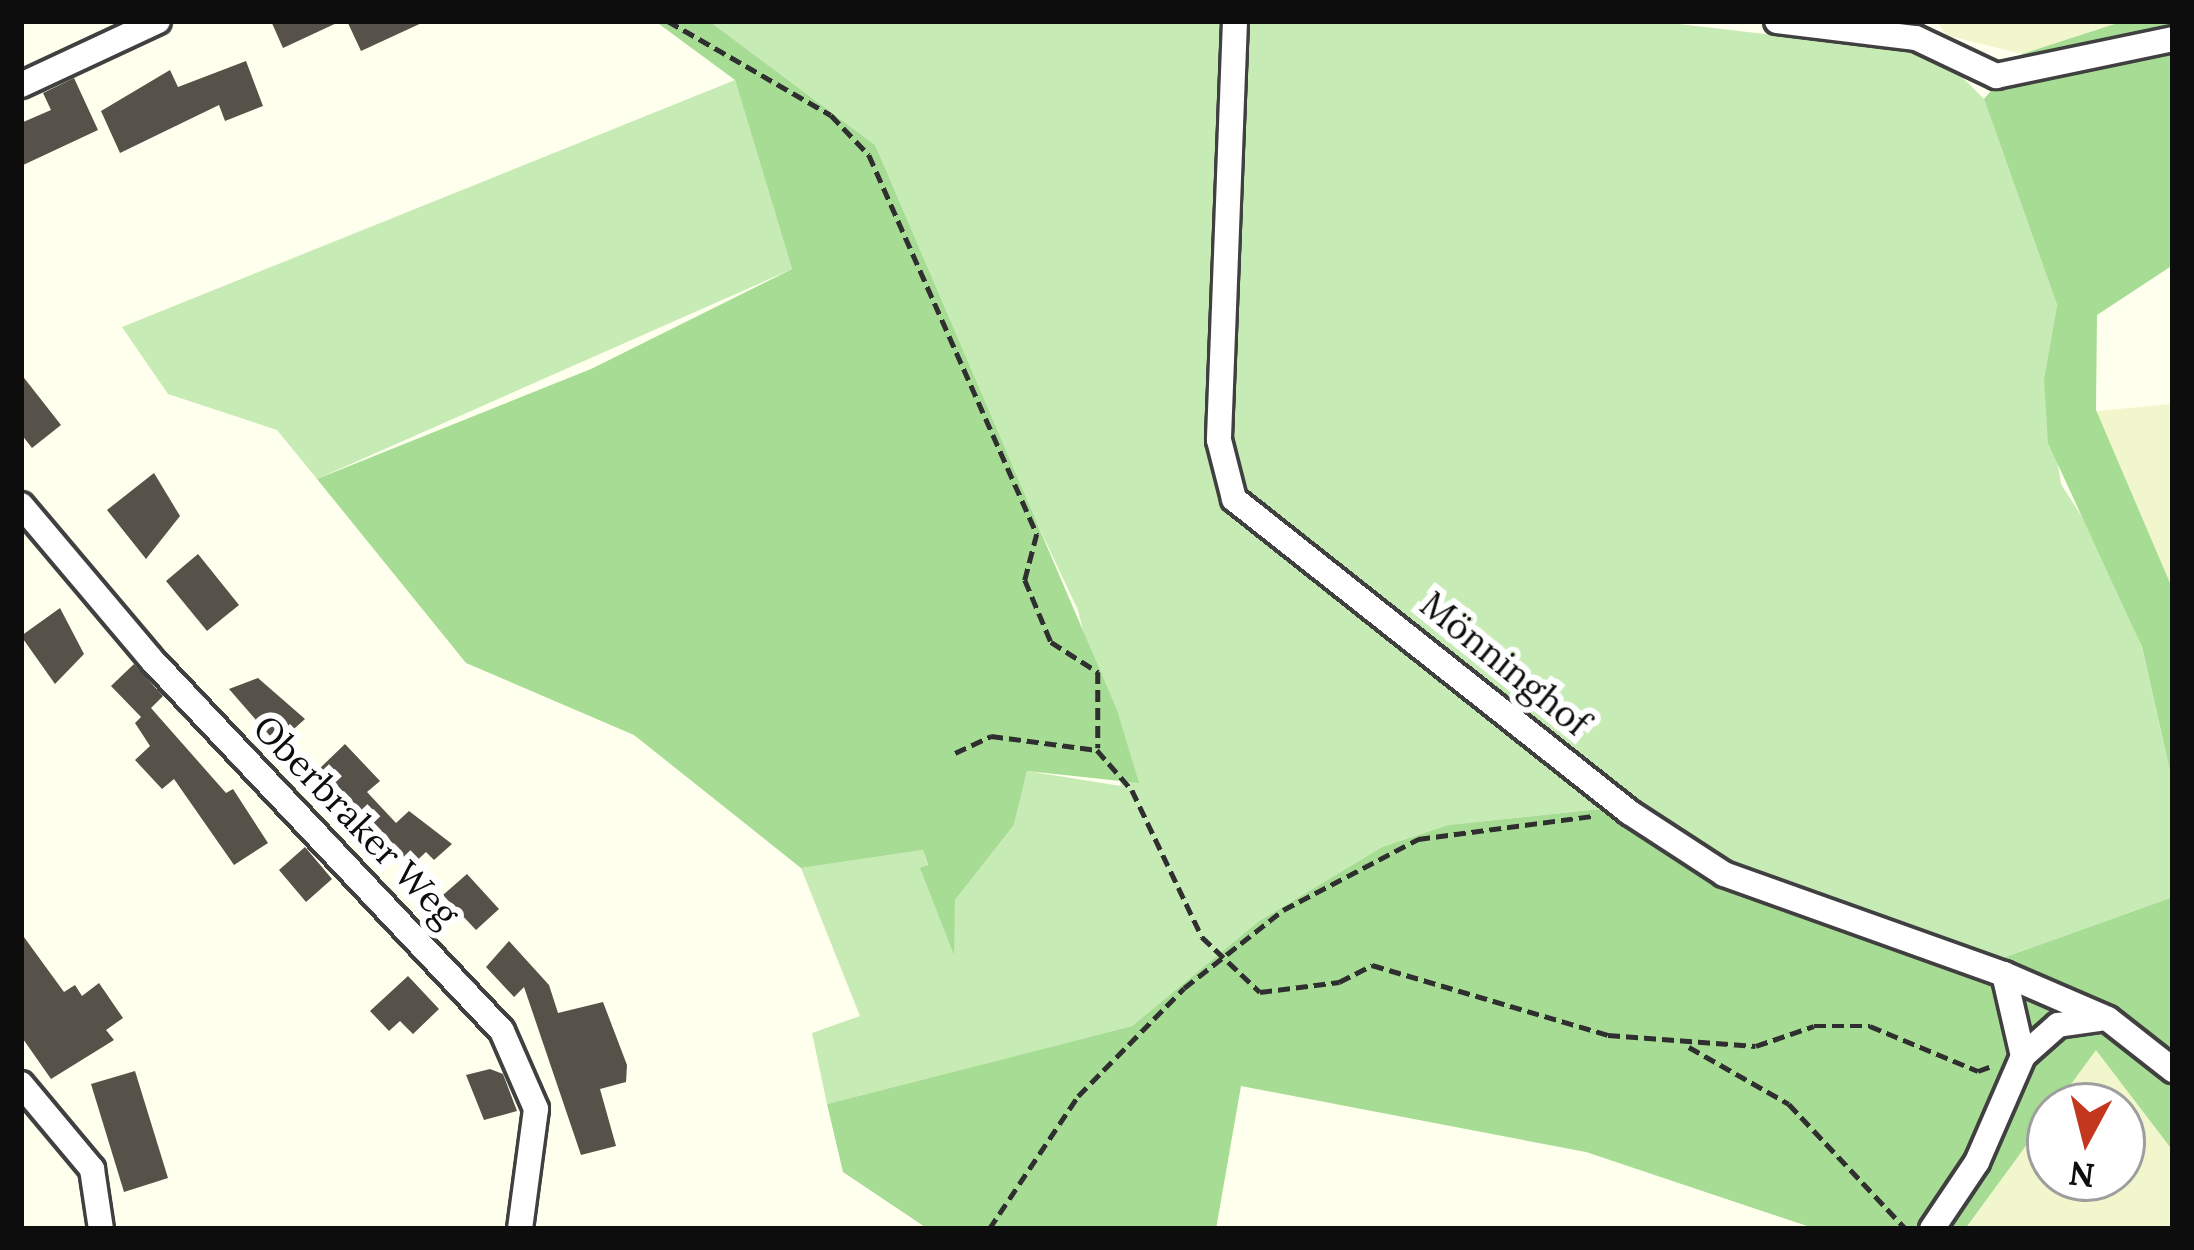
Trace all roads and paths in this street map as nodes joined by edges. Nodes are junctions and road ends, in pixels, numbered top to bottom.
1 (158, 21) edge
2 (668, 21) edge
3 (1235, 21) edge
4 (1777, 21) edge
5 (120, 28) edge
6 (2173, 39) edge
7 (21, 85) edge
8 (21, 505) edge
9 (1097, 750) junction
10 (956, 753) dead end
11 (1629, 812) junction
12 (1227, 951) junction
13 (2005, 974) junction
14 (2108, 1019) junction
15 (1684, 1044) junction
16 (2023, 1056) junction
17 (2173, 1070) edge
18 (21, 1084) edge
19 (101, 1229) edge
20 (520, 1229) edge
21 (989, 1229) edge
22 (1906, 1229) edge
23 (1932, 1229) edge

1 - 5 street
2 - 9 path
3 - 11 street, Mönninghof
4 - 6 street
5 - 7 street
8 - 20 street, Oberbraker Weg
9 - 10 path
9 - 12 path
11 - 12 path
11 - 13 street, Mönninghof
12 - 15 path
12 - 21 path
13 - 14 street, Mönninghof
13 - 16 street
14 - 16 street
14 - 17 street, Mönninghof
15 - 16 path
15 - 22 path
16 - 23 street
18 - 19 street

